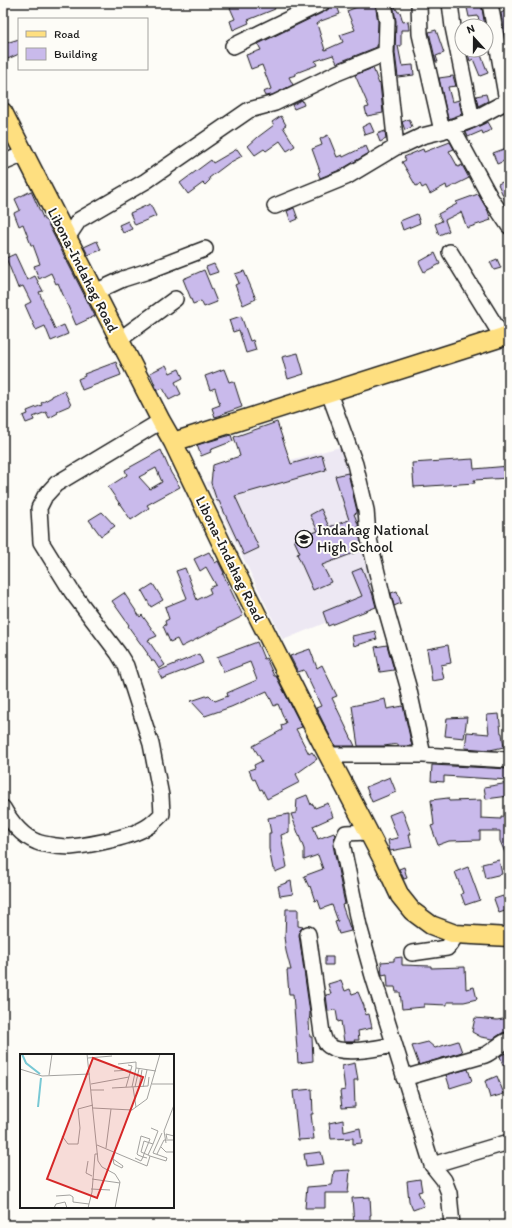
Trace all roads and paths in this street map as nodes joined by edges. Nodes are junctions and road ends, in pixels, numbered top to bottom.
1 (322, 3) edge
2 (384, 3) edge
3 (419, 3) edge
4 (450, 3) edge
5 (490, 3) edge
6 (233, 46) dead end
7 (386, 53) junction
8 (508, 101) edge
9 (3, 112) edge
10 (472, 120) junction
11 (447, 129) junction
12 (396, 147) junction
13 (24, 154) junction
14 (3, 163) edge
15 (275, 206) dead end
16 (509, 226) edge
17 (67, 238) junction
18 (205, 249) dead end
19 (450, 252) dead end
20 (95, 292) junction
21 (175, 299) dead end
22 (506, 336) edge
23 (119, 340) junction
24 (329, 393) junction
25 (161, 421) junction
26 (173, 442) junction
27 (423, 755) junction
28 (328, 756) junction
29 (509, 760) edge
30 (3, 808) edge
31 (368, 832) junction
32 (308, 934) dead end
33 (455, 934) junction
34 (509, 937) edge
35 (412, 953) dead end
36 (509, 1040) edge
37 (394, 1045) junction
38 (404, 1078) junction
39 (509, 1142) edge
40 (432, 1165) junction
41 (452, 1225) edge

1 - 6 street
2 - 7 street
3 - 11 street
4 - 10 street
5 - 8 street
7 - 12 street
7 - 17 street
8 - 10 street
9 - 13 main road, Libona-Indahag Road
10 - 11 street
11 - 12 street
11 - 16 street
12 - 15 street
13 - 14 street
13 - 17 main road, Libona-Indahag Road
17 - 20 main road, Libona-Indahag Road
18 - 20 street
19 - 22 street
20 - 23 main road, Libona-Indahag Road
21 - 23 street
22 - 24 main road
23 - 25 main road, Libona-Indahag Road
24 - 26 main road
24 - 27 street
25 - 26 main road, Libona-Indahag Road
25 - 30 street
26 - 28 main road, Libona-Indahag Road
27 - 28 street
27 - 29 street
28 - 31 main road, Libona-Indahag Road
31 - 33 main road, Libona-Indahag Road
31 - 37 street
32 - 37 street
33 - 34 main road, Libona-Indahag Road
33 - 35 street
36 - 38 street
37 - 38 street
38 - 40 street
39 - 40 street
40 - 41 street

